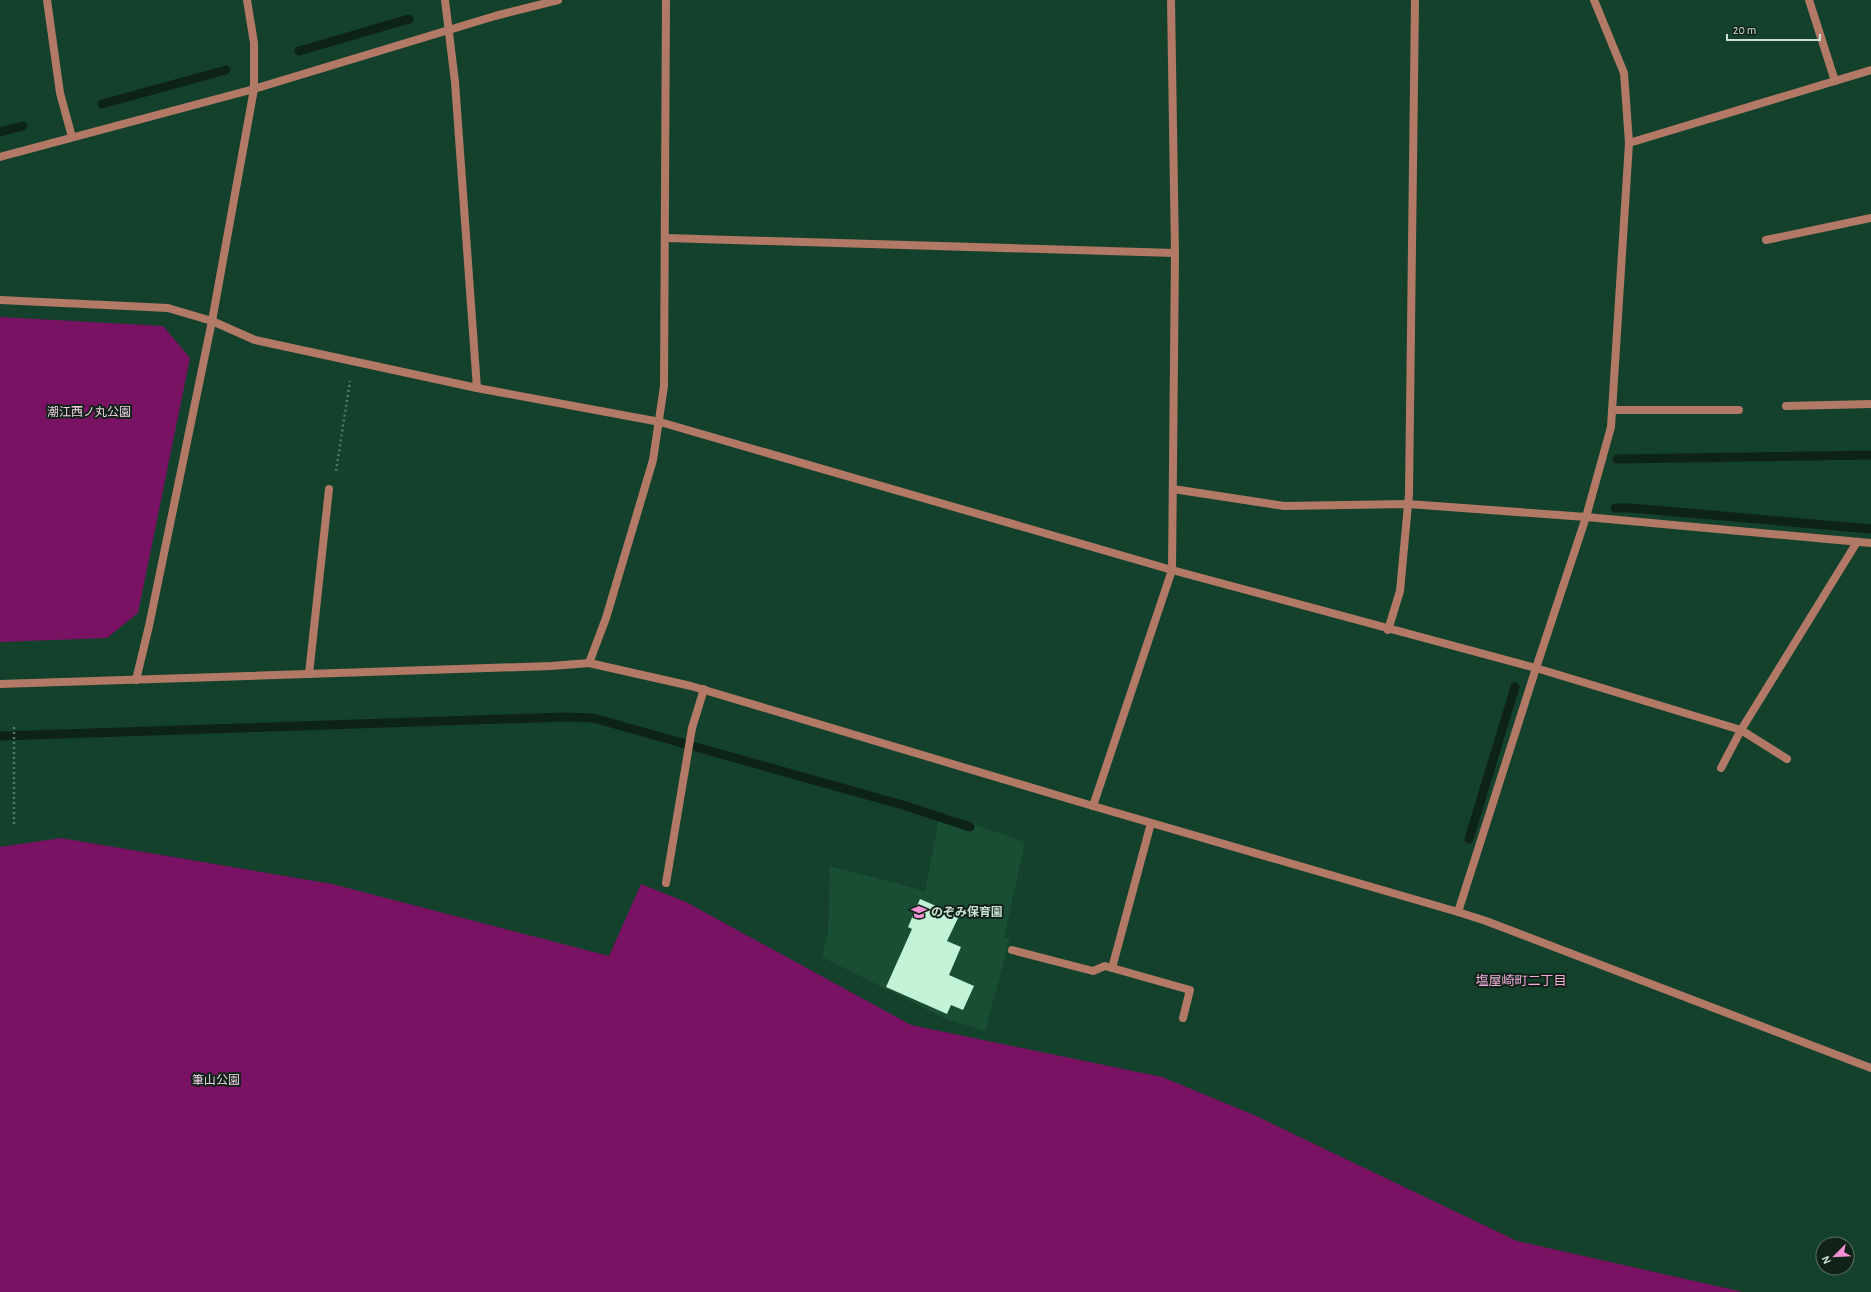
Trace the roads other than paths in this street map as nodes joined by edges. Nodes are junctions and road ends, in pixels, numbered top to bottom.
1 (47, 0) edge
2 (247, 0) edge
3 (445, 0) edge
4 (558, 0) edge
5 (666, 0) edge
6 (1171, 0) edge
7 (1415, 0) edge
8 (1594, 0) edge
9 (1809, 0) edge
10 (449, 31) junction
11 (1871, 70) edge
12 (1835, 81) junction
13 (254, 89) junction
14 (72, 137) junction
15 (1629, 143) junction
16 (0, 157) edge
17 (1871, 218) edge
18 (666, 238) junction
19 (1766, 240) dead end
20 (1175, 253) junction
21 (0, 300) edge
22 (212, 321) junction
23 (477, 388) junction
24 (1871, 404) edge
25 (1786, 406) dead end
26 (1612, 410) junction
27 (1739, 410) dead end
28 (660, 422) junction
29 (1173, 488) junction
30 (329, 489) road end
31 (1408, 504) junction
32 (1586, 518) junction
33 (1857, 542) junction
34 (1871, 543) edge
35 (1172, 570) junction
36 (1388, 630) junction
37 (589, 663) junction
38 (1536, 668) junction
39 (309, 674) junction
40 (136, 680) junction
41 (0, 684) edge
42 (704, 689) junction
43 (1741, 730) junction
44 (1787, 759) dead end
45 (1721, 768) dead end
46 (1093, 806) junction
47 (1151, 823) junction
48 (666, 882) dead end
49 (1458, 912) junction
50 (1012, 950) dead end
51 (1112, 968) junction
52 (1183, 1018) dead end
53 (1871, 1068) edge

1 - 14 street
2 - 13 street
3 - 10 street
4 - 10 street
5 - 18 street
6 - 20 street
7 - 31 street
8 - 15 street
9 - 12 street
10 - 13 street
10 - 23 street
11 - 12 street
12 - 15 street
13 - 14 street
13 - 22 street
14 - 16 street
15 - 26 street
17 - 19 street
18 - 20 street
18 - 28 street
20 - 29 street
21 - 22 street
22 - 23 street
22 - 40 street
23 - 28 street
24 - 25 street
26 - 27 street
26 - 32 street
28 - 35 street
28 - 37 street
29 - 31 street
29 - 35 street
30 - 39 street
31 - 32 street
31 - 36 street
32 - 33 street
32 - 38 street
33 - 34 street
33 - 43 street
35 - 36 street
35 - 46 street
36 - 38 street
37 - 39 street
37 - 42 street
38 - 43 street
38 - 49 street
39 - 40 street
40 - 41 street
42 - 46 street
42 - 48 street
43 - 44 street
43 - 45 street
46 - 47 street
47 - 49 street
47 - 51 street
49 - 53 street
50 - 51 street
51 - 52 street

